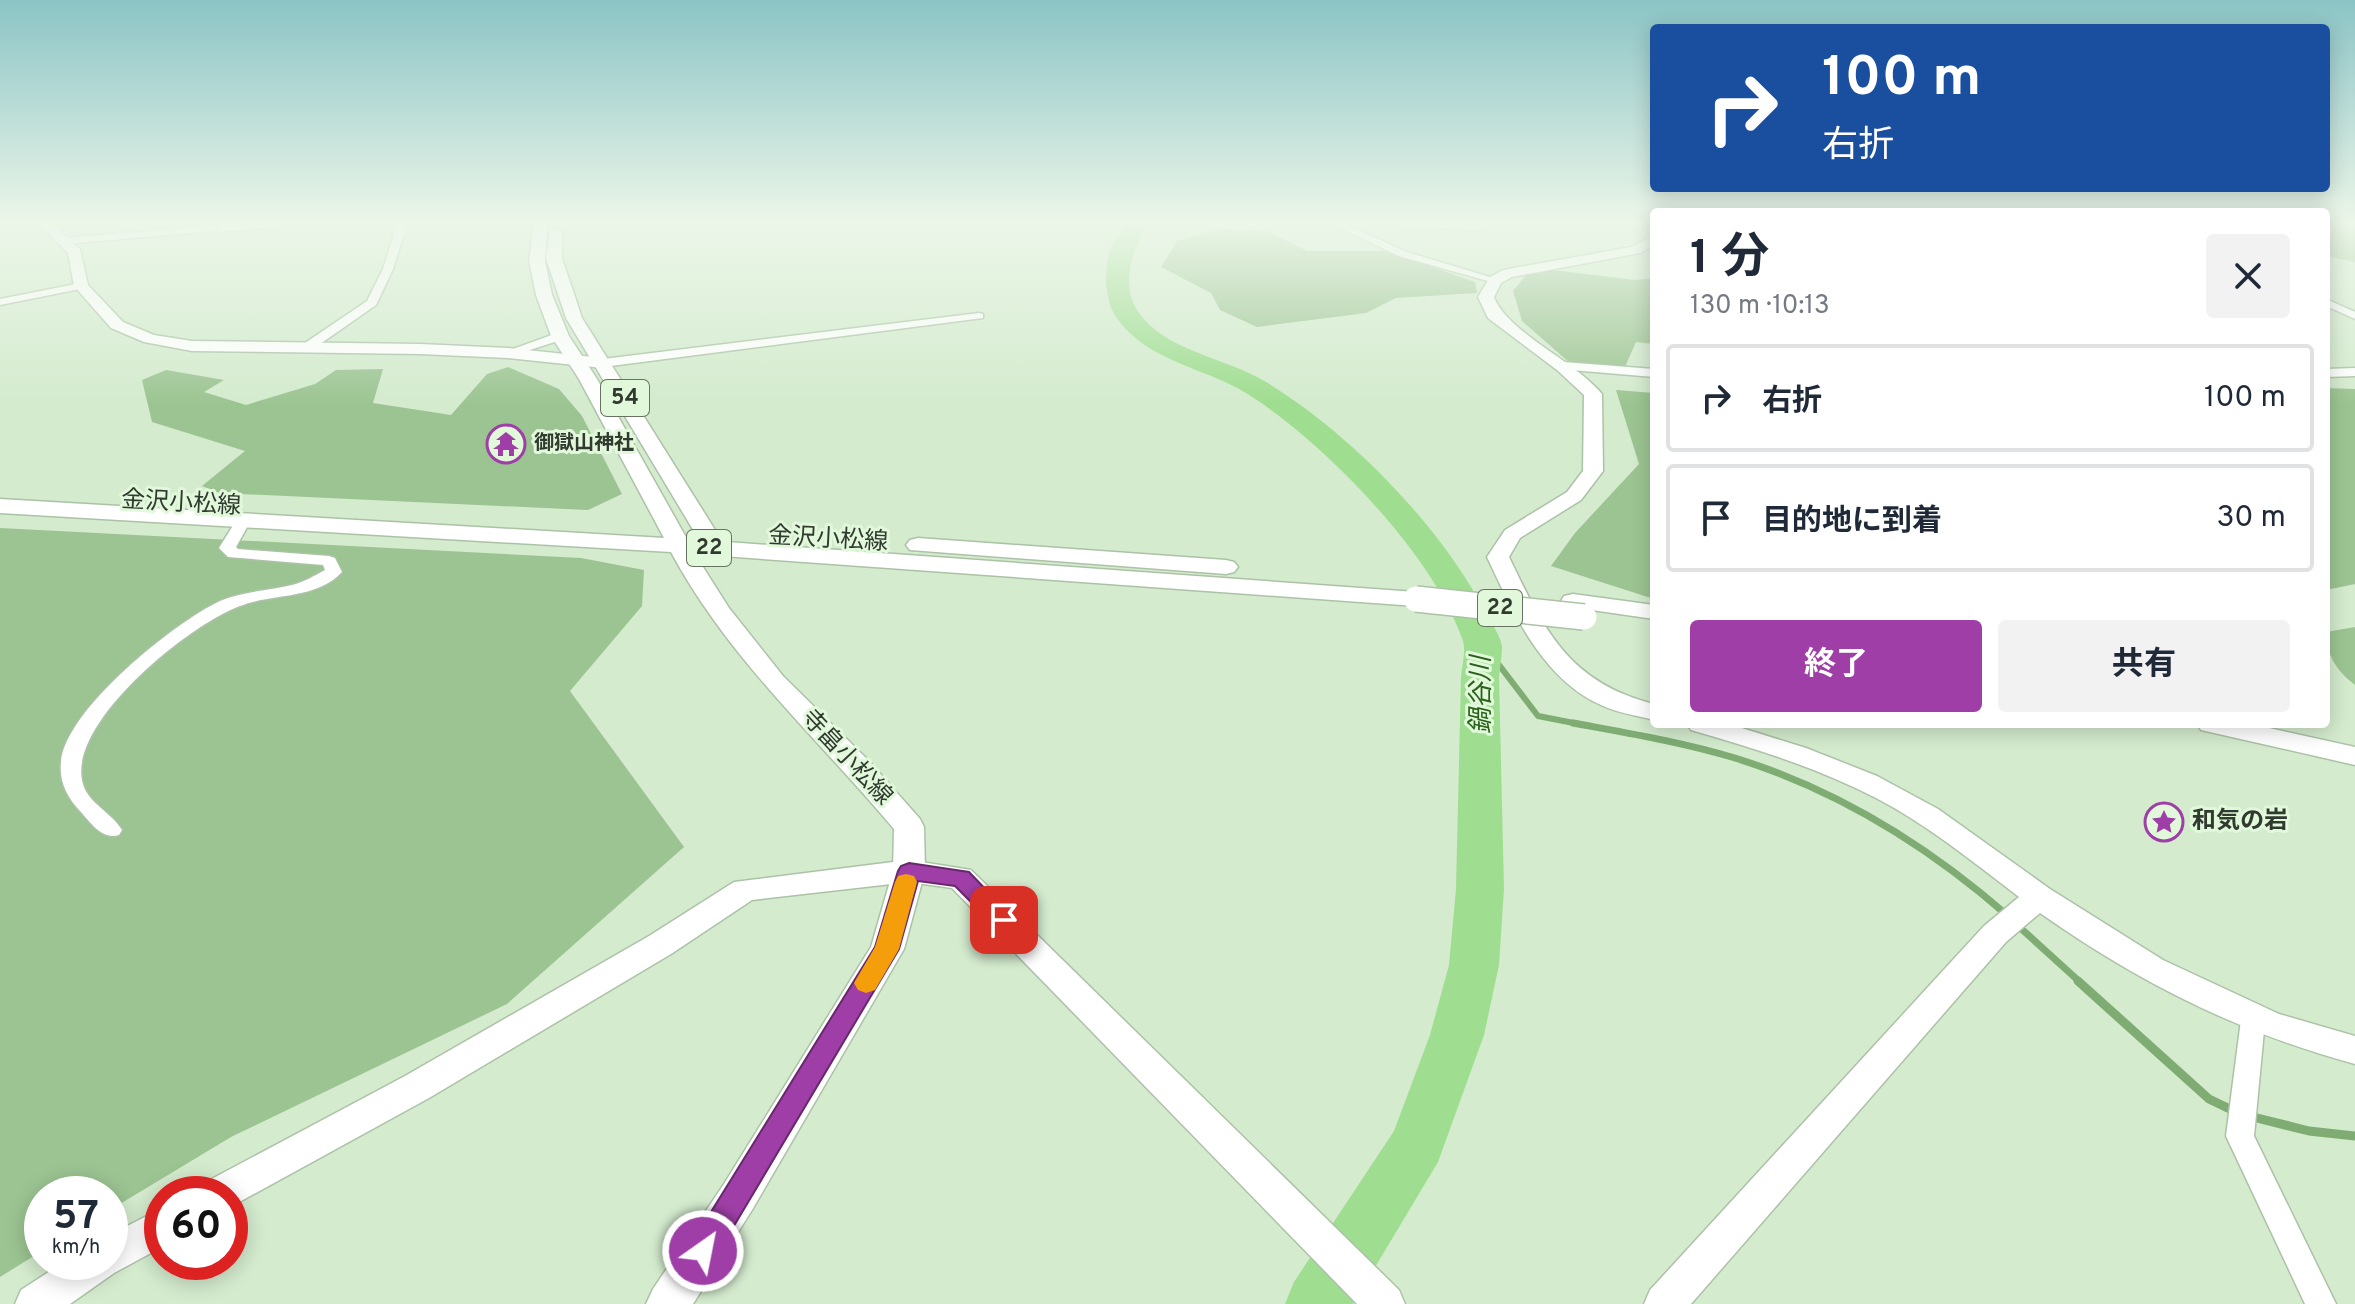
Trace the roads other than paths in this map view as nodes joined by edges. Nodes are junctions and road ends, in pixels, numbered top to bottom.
1 (80, 283) edge
2 (381, 283) edge
3 (541, 283) edge
4 (562, 283) edge
5 (1493, 283) edge
6 (81, 286) junction
7 (0, 302) edge
8 (2330, 304) edge
9 (979, 316) dead end
10 (2355, 316) edge
11 (560, 336) junction
12 (309, 346) junction
13 (508, 353) junction
14 (575, 360) junction
15 (603, 363) junction
16 (1563, 366) junction
17 (2355, 372) edge
18 (1650, 373) edge
19 (2330, 373) edge
20 (0, 493) edge
21 (0, 506) edge
22 (242, 522) junction
23 (689, 545) junction
24 (1578, 609) junction
25 (1650, 612) edge
26 (1650, 625) edge
27 (1650, 711) edge
28 (1713, 728) edge
29 (2229, 728) edge
30 (2309, 728) edge
31 (2355, 737) edge
32 (2355, 756) edge
33 (111, 830) dead end
34 (909, 871) junction
35 (2033, 902) junction
36 (2253, 1020) junction
37 (2355, 1050) edge
38 (248, 1178) edge
39 (72, 1280) edge
40 (35, 1304) edge
41 (668, 1304) edge
42 (1385, 1304) edge
43 (1664, 1304) edge
44 (2321, 1304) edge

1 - 6 street
2 - 12 street
3 - 11 main road, 寺畠小松線 / 54
4 - 15 main road, 寺畠小松線 / 54
5 - 16 street
6 - 7 street
6 - 12 street
8 - 10 street
9 - 15 street
11 - 13 street
11 - 14 main road, 寺畠小松線 / 54
12 - 13 street
13 - 14 street
14 - 15 street
14 - 23 main road, 寺畠小松線 / 54
15 - 23 main road, 寺畠小松線 / 54
16 - 18 street
16 - 27 street
17 - 19 street
20 - 23 main road, 金沢小松線 / 22
21 - 22 main road, 金沢小松線 / 22
22 - 23 main road, 金沢小松線 / 22
22 - 33 street
23 - 24 main road, 金沢小松線 / 22, bridge
23 - 34 main road, 寺畠小松線 / 54
24 - 25 main road, 金沢小松線 / 22
24 - 26 main road, 金沢小松線 / 22
28 - 35 street
29 - 32 main road
30 - 31 main road
34 - 38 street
34 - 41 main road, 寺畠小松線 / 54
34 - 42 street
35 - 36 street
35 - 43 street
36 - 37 street
36 - 44 street
39 - 40 street

